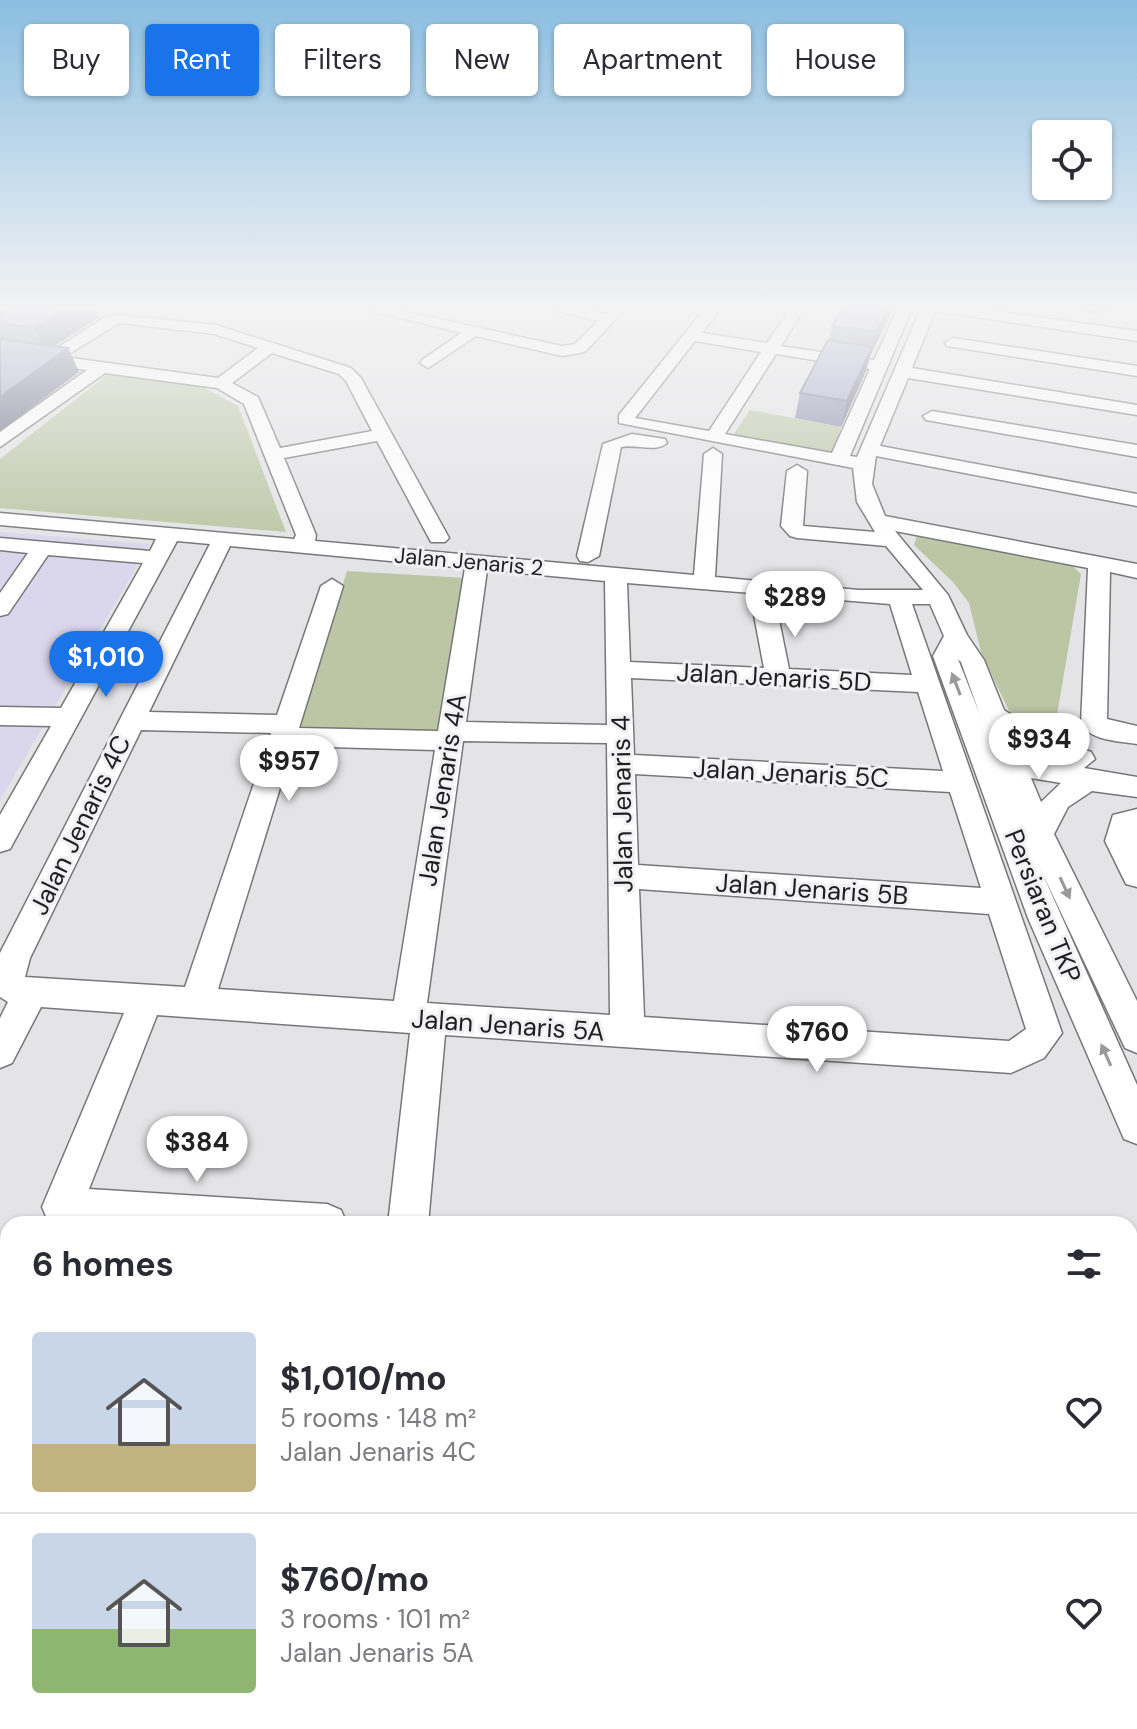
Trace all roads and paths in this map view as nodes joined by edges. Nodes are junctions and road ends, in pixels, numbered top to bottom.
1 (75, 387) edge
2 (226, 387) edge
3 (357, 387) edge
4 (651, 387) edge
5 (748, 387) edge
6 (870, 387) edge
7 (897, 387) edge
8 (1112, 387) edge
9 (1116, 387) joint
10 (1137, 410) edge
11 (932, 416) dead end
12 (382, 435) junction
13 (0, 441) edge
14 (713, 446) junction
15 (1137, 451) edge
16 (275, 454) junction
17 (839, 459) junction
18 (865, 464) junction
19 (1109, 470) junction
20 (797, 471) junction
21 (1137, 500) edge
22 (0, 519) edge
23 (876, 521) junction
24 (170, 534) junction
25 (438, 538) dead end
26 (223, 539) junction
27 (893, 540) junction
28 (0, 544) edge
29 (303, 546) junction
30 (43, 547) junction
31 (539, 552) dead end
32 (588, 556) junction
33 (157, 558) junction
34 (477, 562) junction
35 (1099, 563) junction
36 (1137, 571) edge
37 (616, 575) junction
38 (704, 575) junction
39 (332, 586) dead end
40 (938, 597) junction
41 (899, 598) junction
42 (0, 609) edge
43 (765, 610) dead end
44 (954, 639) junction
45 (619, 669) junction
46 (778, 677) junction
47 (929, 684) junction
48 (0, 716) edge
49 (995, 716) junction
50 (69, 717) junction
51 (132, 721) junction
52 (285, 731) junction
53 (620, 734) junction
54 (1137, 735) edge
55 (451, 736) junction
56 (1003, 759) junction
57 (621, 764) junction
58 (1137, 767) edge
59 (1087, 769) junction
60 (961, 782) junction
61 (1137, 787) edge
62 (1137, 820) edge
63 (1039, 834) junction
64 (0, 841) edge
65 (1137, 875) edge
66 (623, 876) junction
67 (1002, 902) junction
68 (19, 989) junction
69 (146, 1001) junction
70 (196, 1004) junction
71 (418, 1019) junction
72 (627, 1032) junction
73 (1137, 1037) edge
74 (0, 1052) edge
75 (1137, 1126) edge
76 (138, 1216) edge
77 (408, 1216) edge

1 - 13 street
2 - 16 street
3 - 12 street
4 - 14 street
5 - 14 street
6 - 17 street
7 - 18 street
8 - 9 street
9 - 10 street
11 - 19 street
12 - 16 street
12 - 25 street
14 - 17 street
14 - 20 street
14 - 32 street
14 - 38 street
15 - 19 street
16 - 29 street
17 - 18 street
18 - 19 street
18 - 20 street
18 - 23 street, Persiaran TKP
19 - 21 street
20 - 27 street
22 - 24 street, Jalan Jenaris 2
23 - 27 street, Persiaran TKP
23 - 35 street
24 - 26 street, Jalan Jenaris 2
24 - 33 street
26 - 29 street, Jalan Jenaris 2
26 - 51 street, Jalan Jenaris 4C
27 - 40 street, Persiaran TKP
28 - 30 street
29 - 34 street, Jalan Jenaris 2
30 - 33 street
30 - 42 street
31 - 32 street
32 - 38 street
33 - 50 street
34 - 37 street, Jalan Jenaris 2
34 - 55 street, Jalan Jenaris 4A
35 - 36 street
35 - 54 street
37 - 38 street, Jalan Jenaris 2
37 - 45 street, Jalan Jenaris 4
38 - 41 street, Jalan Jenaris 2
39 - 52 street
40 - 41 street, Jalan Jenaris 2
40 - 44 street, Persiaran TKP
41 - 47 street
43 - 46 street
44 - 49 street, Persiaran TKP
56 -> 44 street, Persiaran TKP
45 - 46 street, Jalan Jenaris 5D
45 - 53 street, Jalan Jenaris 4
46 - 47 street, Jalan Jenaris 5D
47 - 60 street
48 - 50 street
49 - 56 street, Persiaran TKP
49 - 59 street
50 - 64 street
51 - 52 street
51 - 68 street, Jalan Jenaris 4C
52 - 55 street
52 - 70 street
53 - 55 street
53 - 57 street, Jalan Jenaris 4
55 - 71 street, Jalan Jenaris 4A
56 - 59 street
56 - 63 street, Persiaran TKP
75 -> 56 street, Persiaran TKP
57 - 60 street, Jalan Jenaris 5C
57 - 66 street, Jalan Jenaris 4
58 - 59 street
59 - 61 street
59 - 63 street
60 - 67 street
62 - 65 street
63 -> 73 street, Persiaran TKP
66 - 67 street, Jalan Jenaris 5B
66 - 72 street, Jalan Jenaris 4
67 - 72 street, Jalan Jenaris 5A
68 - 69 street, Jalan Jenaris 5A
68 - 74 street, Jalan Jenaris 4C
69 - 70 street, Jalan Jenaris 5A
69 - 76 street
70 - 71 street, Jalan Jenaris 5A
71 - 72 street, Jalan Jenaris 5A
71 - 77 street, Jalan Jenaris 4A

